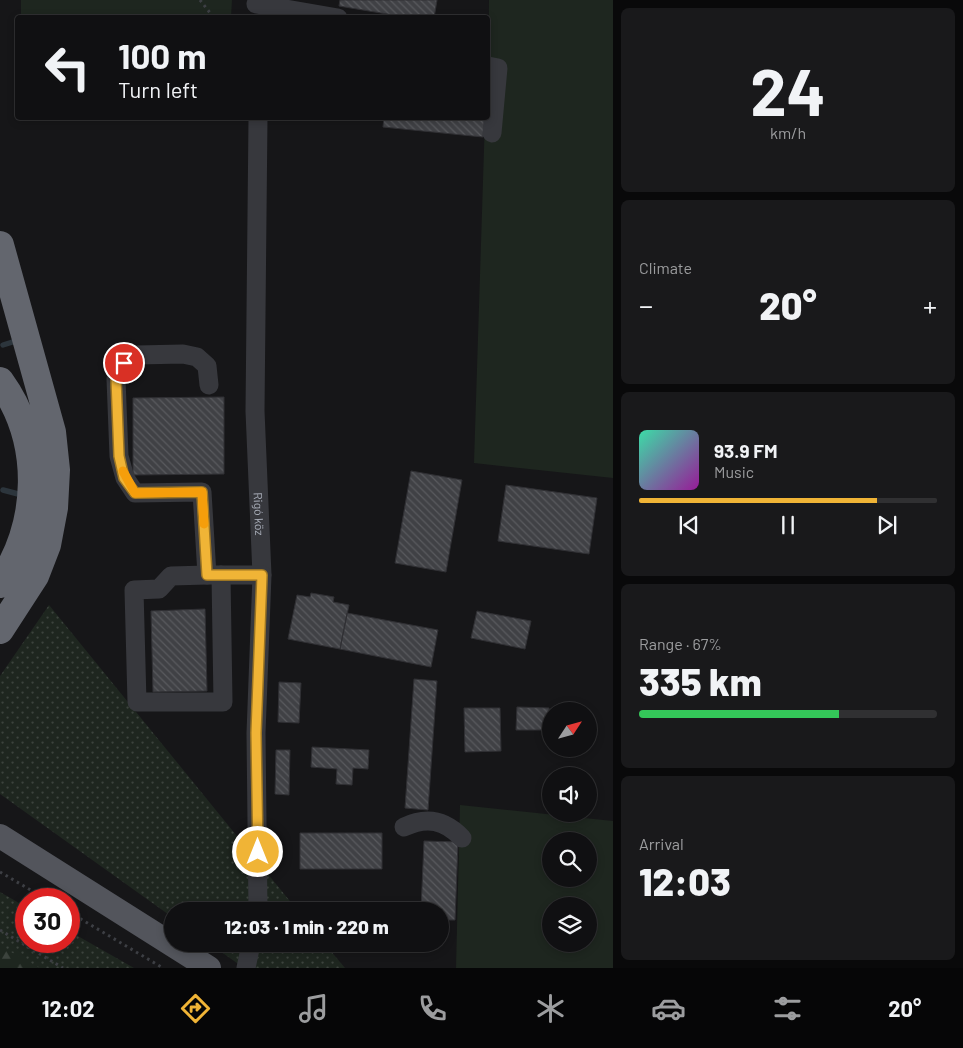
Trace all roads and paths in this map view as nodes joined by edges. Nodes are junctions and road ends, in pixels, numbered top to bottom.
1 (200, 0) edge
2 (287, 5) edge
3 (256, 7) edge
4 (212, 15) edge
5 (326, 15) edge
6 (490, 66) edge
7 (258, 120) edge
8 (492, 134) dead end
9 (0, 245) edge
10 (0, 381) edge
11 (209, 384) dead end
12 (214, 575) junction
13 (262, 575) junction
14 (0, 584) edge
15 (0, 630) edge
16 (404, 827) dead end
17 (0, 836) edge
18 (462, 838) dead end
19 (0, 872) edge
20 (27, 888) edge
21 (258, 902) edge
22 (80, 919) edge
23 (0, 930) edge
24 (249, 952) edge
25 (62, 968) edge
26 (163, 968) edge
27 (210, 968) edge
28 (246, 968) edge

1 - 4 path
2 - 3 street
2 - 5 street
6 - 8 street
7 - 13 street, Rigó köz
9 - 15 highway
10 - 14 highway
11 - 12 street
12 - 12 street
12 - 13 street
13 - 21 street, Rigó köz
16 - 18 street
17 - 27 main road
19 - 20 path
22 - 26 path
23 - 25 path
24 - 28 street

